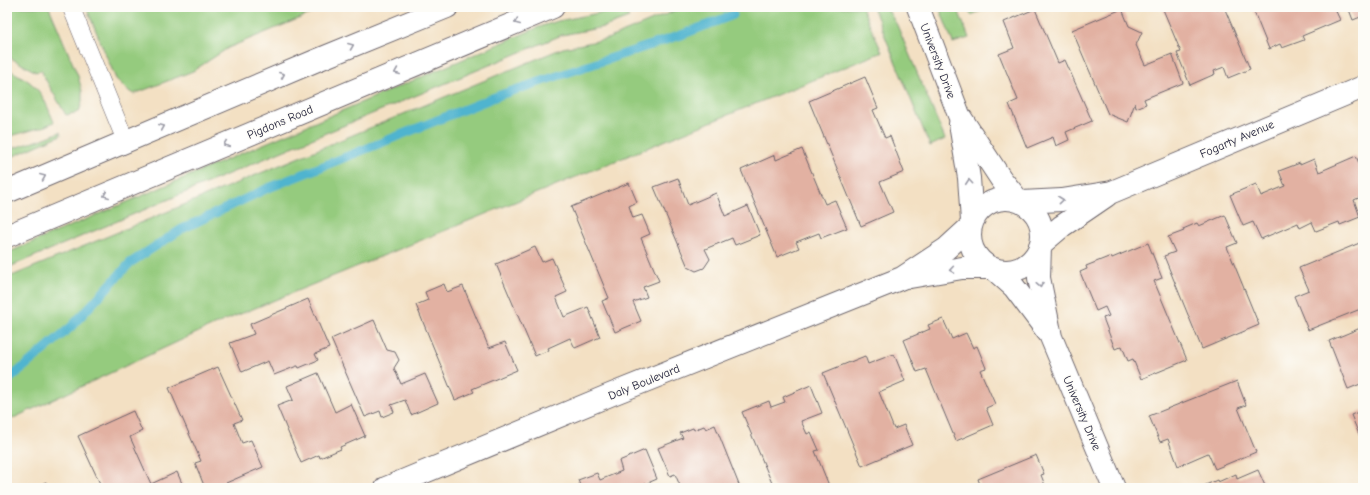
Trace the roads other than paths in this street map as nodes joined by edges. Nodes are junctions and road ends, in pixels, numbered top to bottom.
1 (71, 7) edge
2 (447, 7) edge
3 (553, 7) edge
4 (918, 7) edge
5 (1363, 87) edge
6 (959, 115) junction
7 (126, 142) junction
8 (7, 192) edge
9 (1112, 192) junction
10 (1020, 201) junction
11 (971, 224) junction
12 (7, 236) edge
13 (1041, 244) junction
14 (993, 269) junction
15 (902, 278) junction
16 (1051, 337) junction
17 (386, 488) edge
18 (1114, 488) edge

1 - 7 lane
7 -> 2 street
3 -> 12 street, Pigdons Road
4 - 6 street, University Drive
5 - 9 street, Fogarty Avenue
6 - 10 street, University Drive
11 -> 6 street, University Drive
8 -> 7 street
10 -> 9 street
9 - 13 street
10 - 11 street
10 - 13 street
11 - 14 street
11 - 15 street, Daly Boulevard
13 - 14 street
13 -> 16 street, University Drive
14 -> 15 street, Daly Boulevard
14 - 16 street, University Drive
15 - 17 street, Daly Boulevard
16 - 18 street, University Drive

